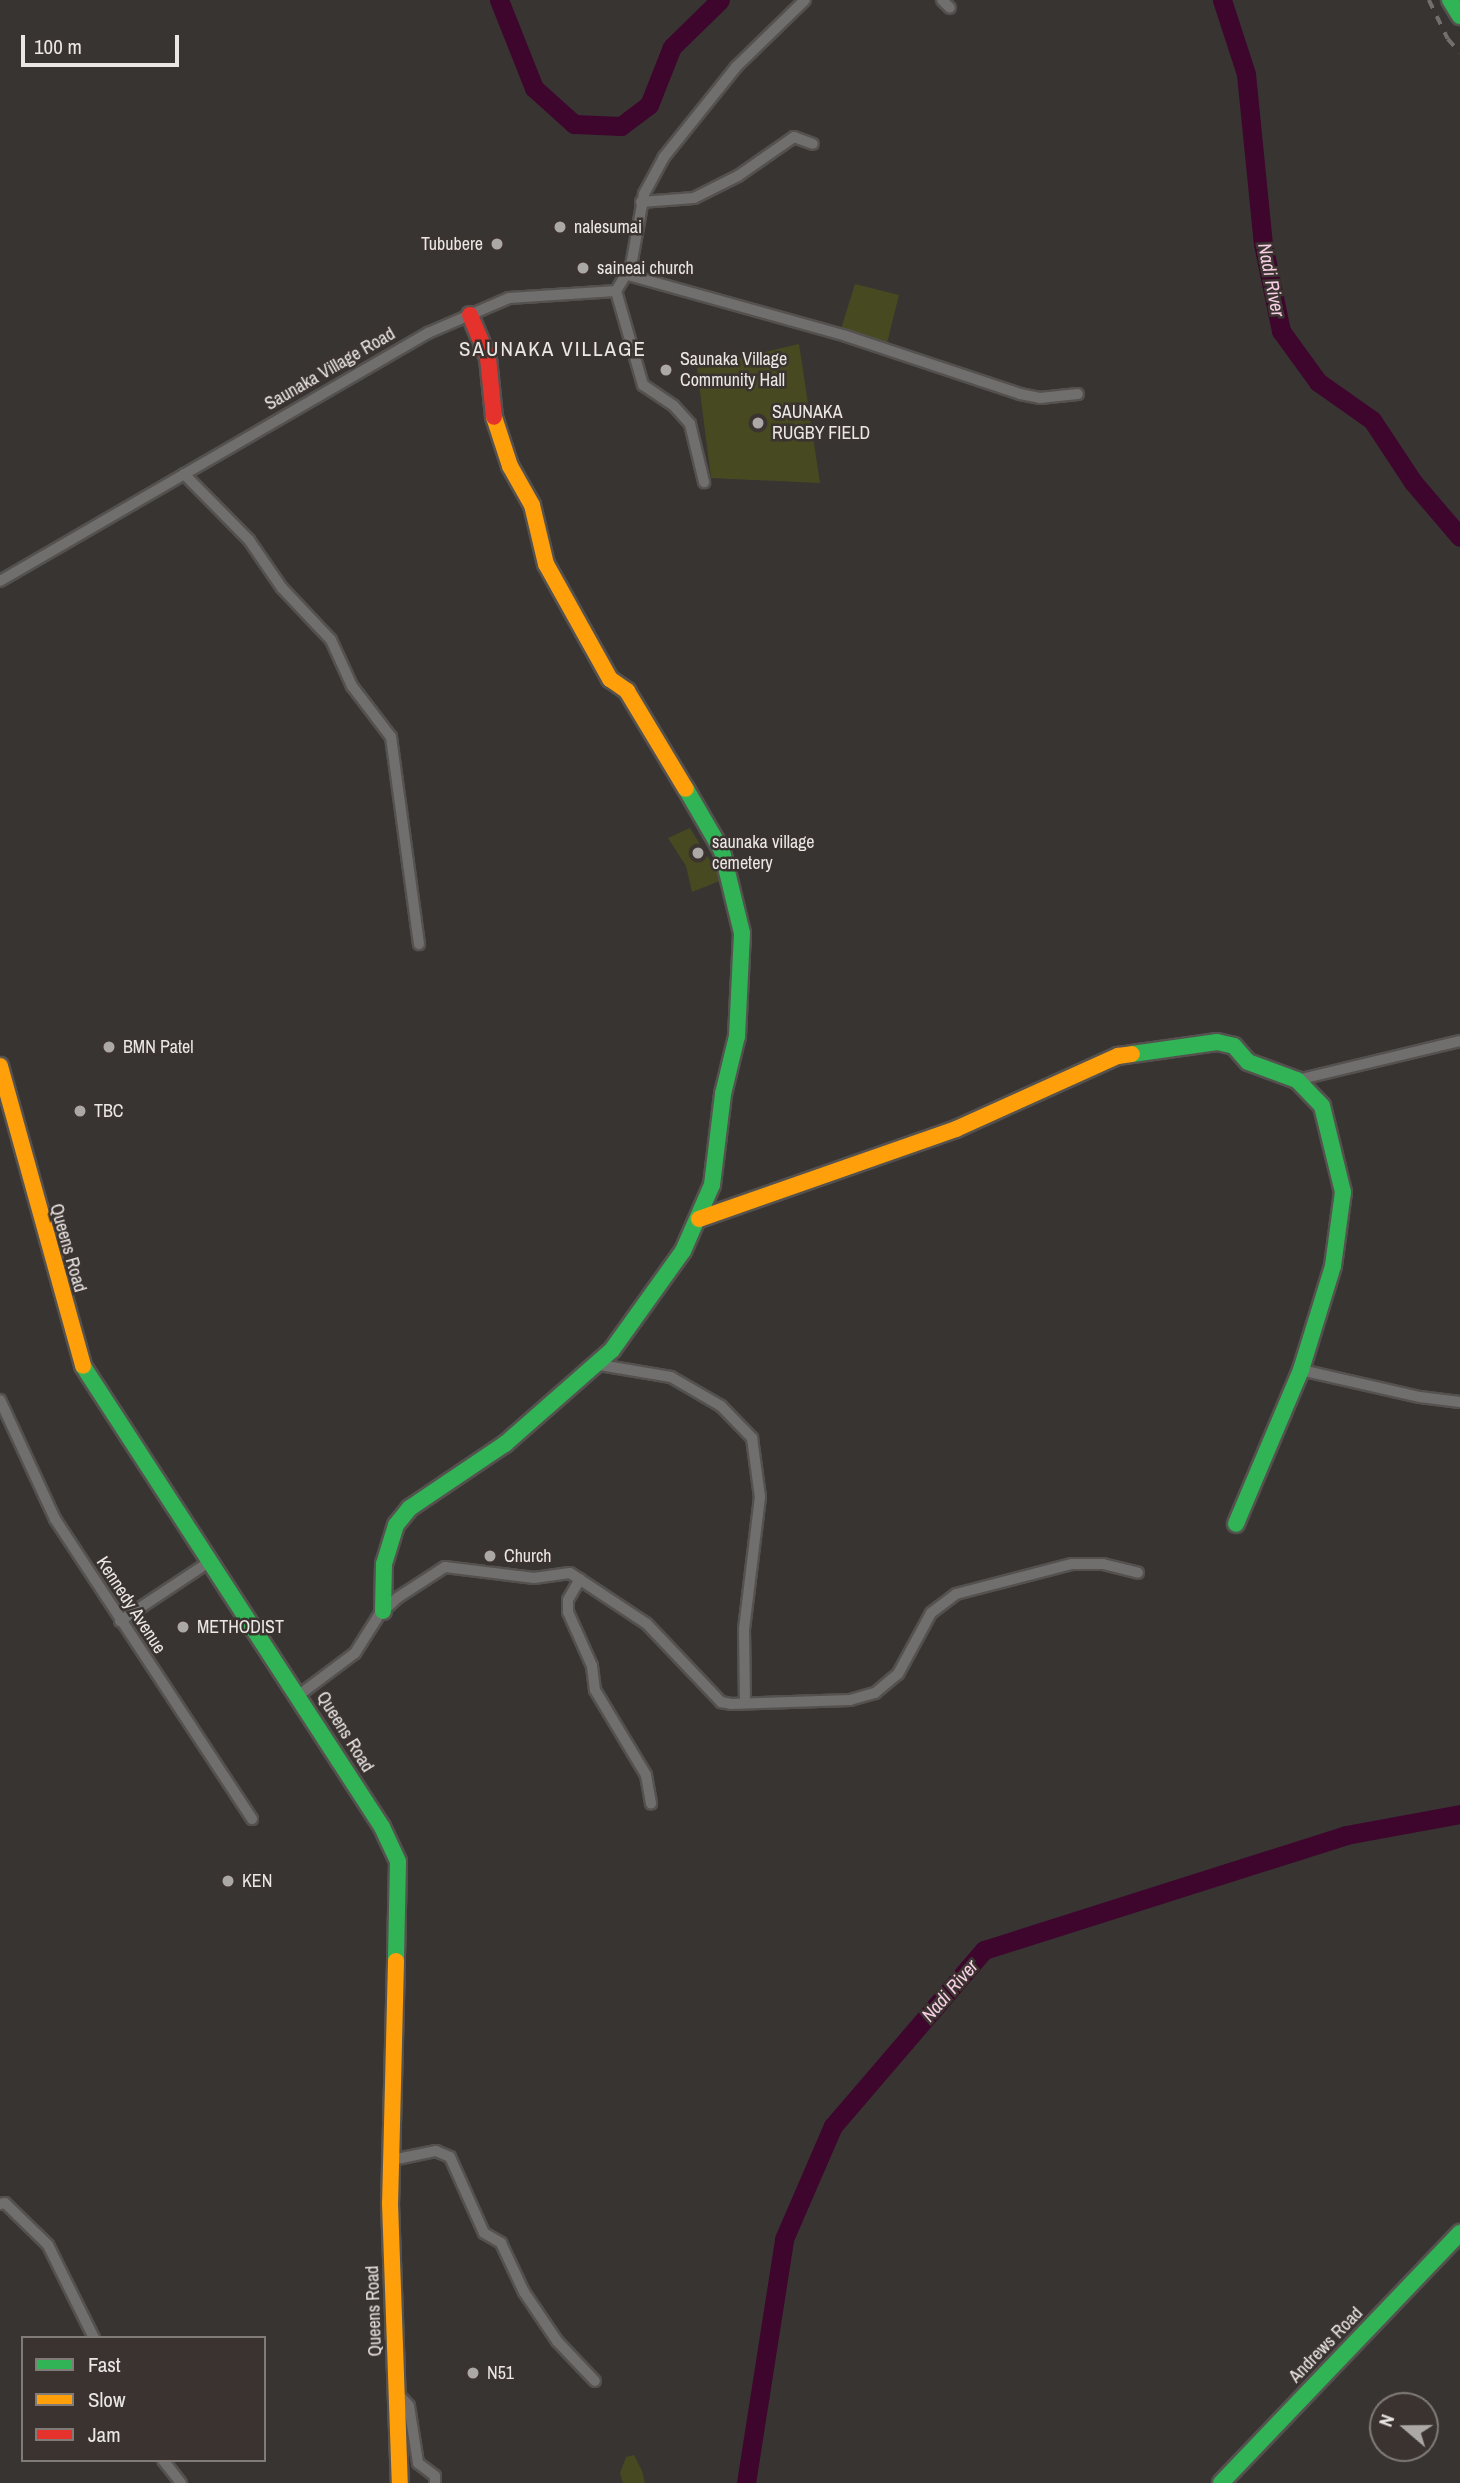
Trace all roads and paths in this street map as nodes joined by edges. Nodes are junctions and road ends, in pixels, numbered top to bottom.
1 (805, 0) edge
2 (1450, 0) edge
3 (1460, 16) edge
4 (813, 144) dead end
5 (641, 202) junction
6 (628, 275) junction
7 (616, 291) junction
8 (470, 315) junction
9 (1078, 394) dead end
10 (184, 474) junction
11 (704, 482) dead end
12 (0, 581) edge
13 (419, 944) dead end
14 (1460, 1041) edge
15 (0, 1066) edge
16 (1297, 1080) junction
17 (699, 1219) junction
18 (594, 1364) junction
19 (1301, 1370) junction
20 (0, 1400) edge
21 (1460, 1402) edge
22 (1236, 1524) dead end
23 (209, 1562) junction
24 (1138, 1573) dead end
25 (580, 1579) junction
26 (383, 1611) junction
27 (120, 1621) junction
28 (299, 1695) junction
29 (745, 1703) junction
30 (651, 1804) dead end
31 (252, 1819) dead end
32 (392, 2160) junction
33 (0, 2191) edge
34 (2, 2203) edge
35 (1460, 2233) edge
36 (93, 2336) edge
37 (595, 2382) dead end
38 (396, 2392) junction
39 (165, 2462) edge
40 (181, 2483) edge
41 (400, 2483) edge
42 (435, 2483) edge
43 (1221, 2483) edge

1 - 5 street
2 - 3 main road
4 - 5 street
5 - 6 street
6 - 7 street
6 - 9 street
7 - 8 street, Saunaka Village Road
7 - 11 street
8 - 10 street, Saunaka Village Road
8 - 17 main road
10 - 12 street, Saunaka Village Road
10 - 13 street
14 - 16 street
15 - 23 main road, Queens Road
16 - 17 main road
16 - 19 main road
17 - 18 main road
18 - 26 main road
18 - 29 street
19 - 21 street
19 - 22 main road
20 - 27 street, Kennedy Avenue
23 - 27 street
23 - 28 main road, Queens Road
24 - 29 street
25 - 26 street
25 - 29 street
25 - 30 street
26 - 28 street
27 - 31 street, Kennedy Avenue
28 - 32 main road, Queens Road
32 - 37 street
32 - 38 main road, Queens Road
33 - 34 street
34 - 36 street
35 - 43 main road, Andrews Road
38 - 41 main road, Queens Road
38 - 42 street
39 - 40 street

